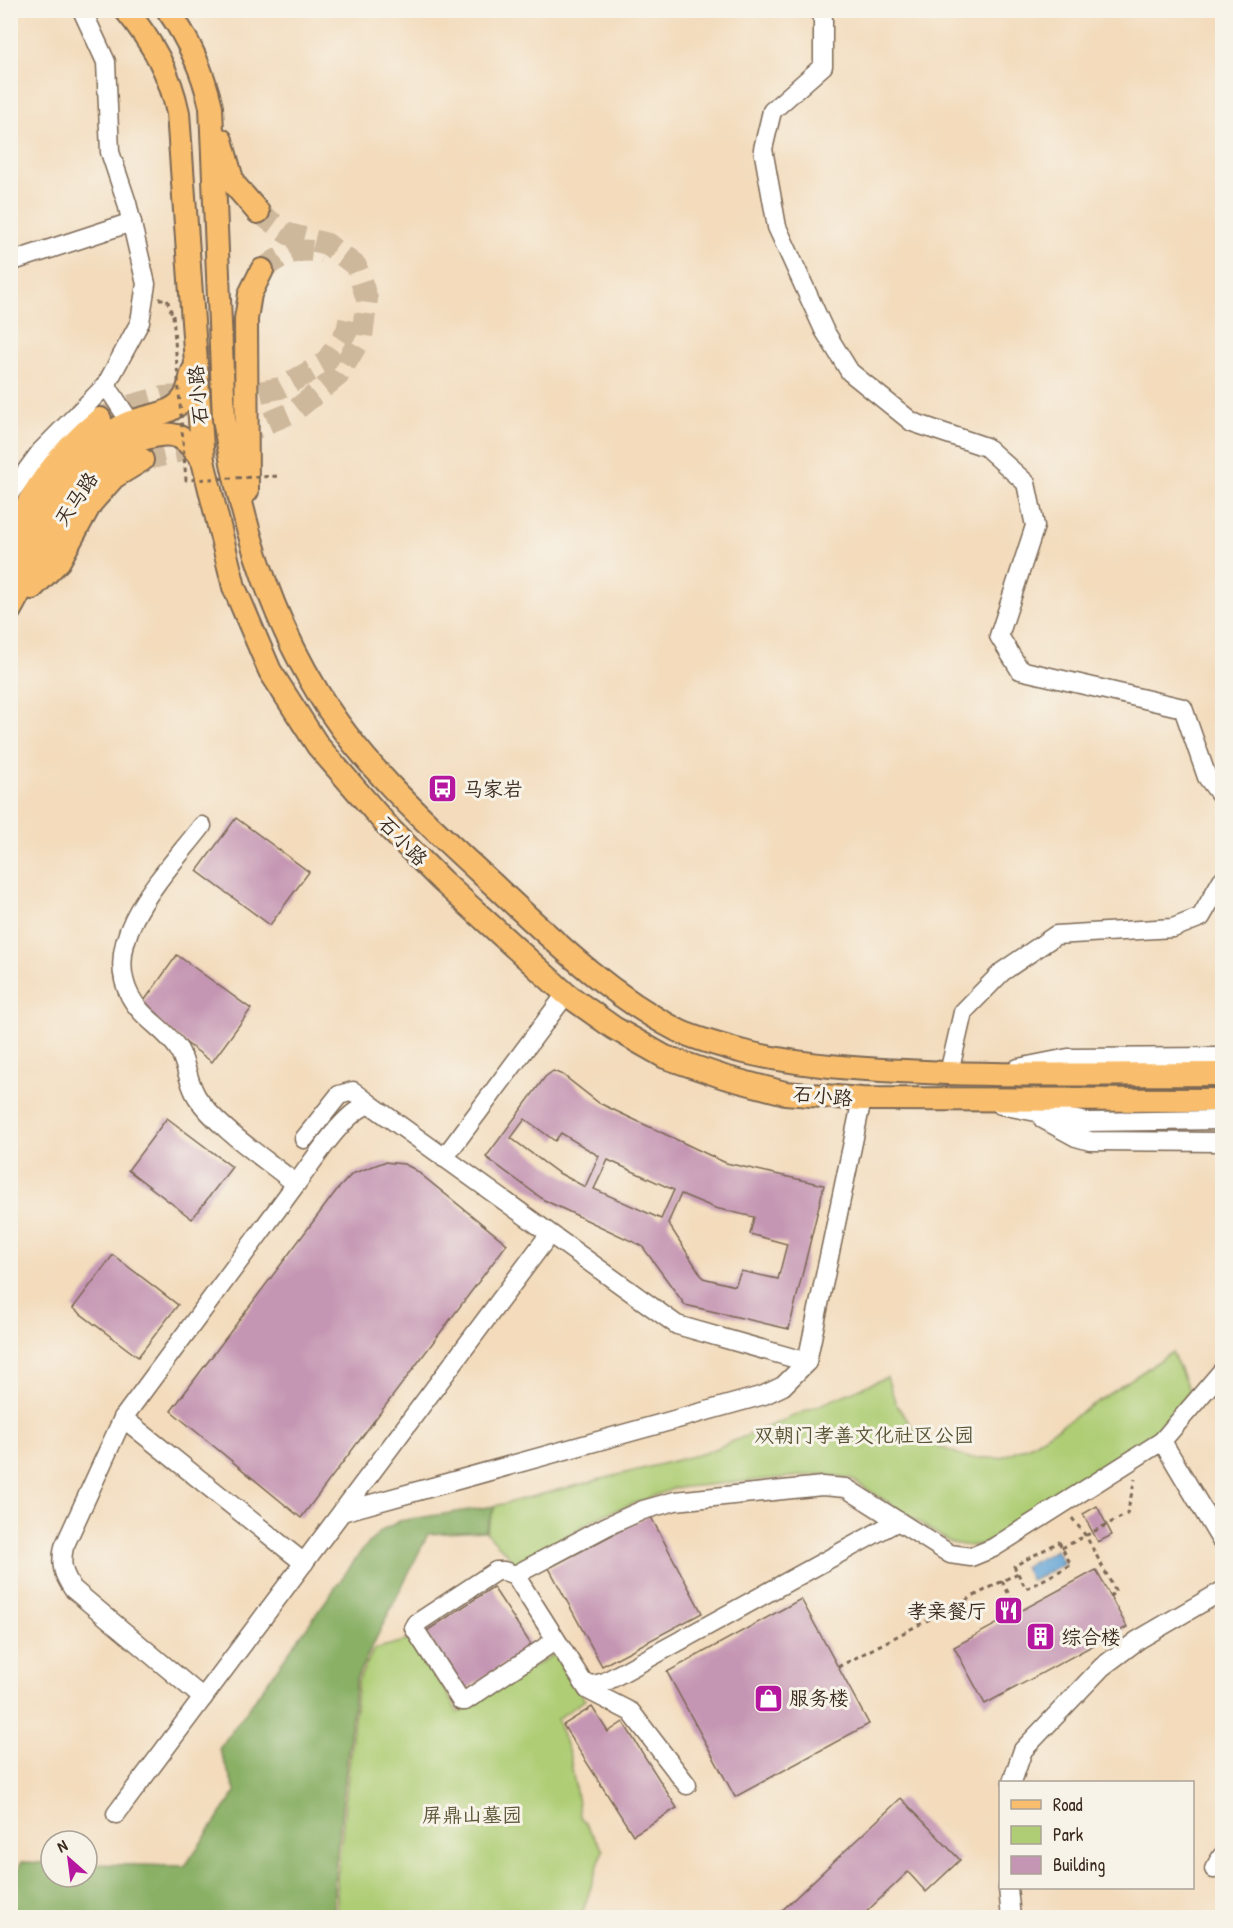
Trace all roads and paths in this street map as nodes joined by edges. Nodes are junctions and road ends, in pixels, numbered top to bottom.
1 (82, 10) edge
2 (126, 10) edge
3 (168, 10) edge
4 (818, 10) edge
5 (211, 107) junction
6 (258, 212) tunnel mouth
7 (132, 222) junction
8 (10, 262) edge
9 (262, 270) tunnel mouth
10 (173, 315) dead end
11 (195, 364) junction
12 (106, 385) junction
13 (100, 419) tunnel mouth
14 (131, 423) junction
15 (142, 460) tunnel mouth
16 (203, 461) junction
17 (280, 476) dead end
18 (10, 493) edge
19 (247, 526) junction
20 (12, 532) edge
21 (10, 571) edge
22 (11, 609) edge
23 (1222, 797) edge
24 (202, 826) dead end
25 (1222, 880) edge
26 (566, 994) junction
27 (1222, 1057) edge
28 (949, 1073) junction
29 (1222, 1074) edge
30 (988, 1075) junction
31 (862, 1099) junction
32 (975, 1100) junction
33 (1222, 1100) edge
34 (370, 1104) junction
35 (1031, 1112) junction
36 (1222, 1120) edge
37 (304, 1139) dead end
38 (1222, 1142) edge
39 (444, 1158) junction
40 (296, 1184) junction
41 (549, 1235) junction
42 (807, 1362) junction
43 (1222, 1371) edge
44 (123, 1418) junction
45 (1162, 1441) junction
46 (1139, 1475) dead end
47 (1062, 1505) junction
48 (342, 1512) junction
49 (898, 1521) junction
50 (1086, 1536) junction
51 (1222, 1542) edge
52 (1062, 1548) junction
53 (304, 1563) junction
54 (1018, 1573) junction
55 (514, 1575) junction
56 (1002, 1581) junction
57 (1222, 1591) edge
58 (1110, 1596) dead end
59 (1018, 1612) dead end
60 (556, 1640) junction
61 (837, 1666) dead end
62 (584, 1683) junction
63 (203, 1698) junction
64 (1012, 1781) edge
65 (687, 1785) dead end
66 (116, 1814) dead end
67 (1008, 1889) edge
68 (1011, 1917) edge

1 - 7 street
2 - 11 main road, 石小路
3 - 5 main road, 石小路
4 - 23 street
5 - 6 main road
5 - 19 main road, 石小路
7 - 8 street
7 - 12 street
9 - 19 main road
10 - 17 path, bridge
11 - 14 main road, 天马路
11 - 16 main road, 石小路
12 - 14 street
12 - 18 street
13 - 20 main road
14 - 21 main road, 天马路
15 - 22 main road
16 - 22 main road, 天马路
16 - 26 main road, 石小路
19 - 28 main road, 石小路
24 - 40 street
25 - 28 street
26 - 31 main road, 石小路
26 - 39 street
27 - 30 street
28 - 30 main road, 石小路
29 - 30 main road, 石小路
31 - 32 main road, 石小路
31 - 42 street
32 - 33 main road, 石小路
32 - 35 street
34 - 37 street
34 - 39 street
34 - 40 street
35 - 36 street
35 - 38 street
39 - 41 street
40 - 44 street
41 - 42 street
41 - 48 street
42 - 48 street
43 - 45 street
44 - 53 street
44 - 63 street
45 - 47 street
45 - 51 street
46 - 50 path
47 - 49 street
47 - 50 path
48 - 53 street
49 - 55 street
49 - 62 street
50 - 52 path
50 - 58 path
52 - 54 path
52 - 54 path
53 - 63 street
54 - 56 path
55 - 60 street
55 - 60 street
56 - 59 path
56 - 61 path
57 - 64 street
60 - 62 street
62 - 65 street
63 - 66 street
67 - 68 street

